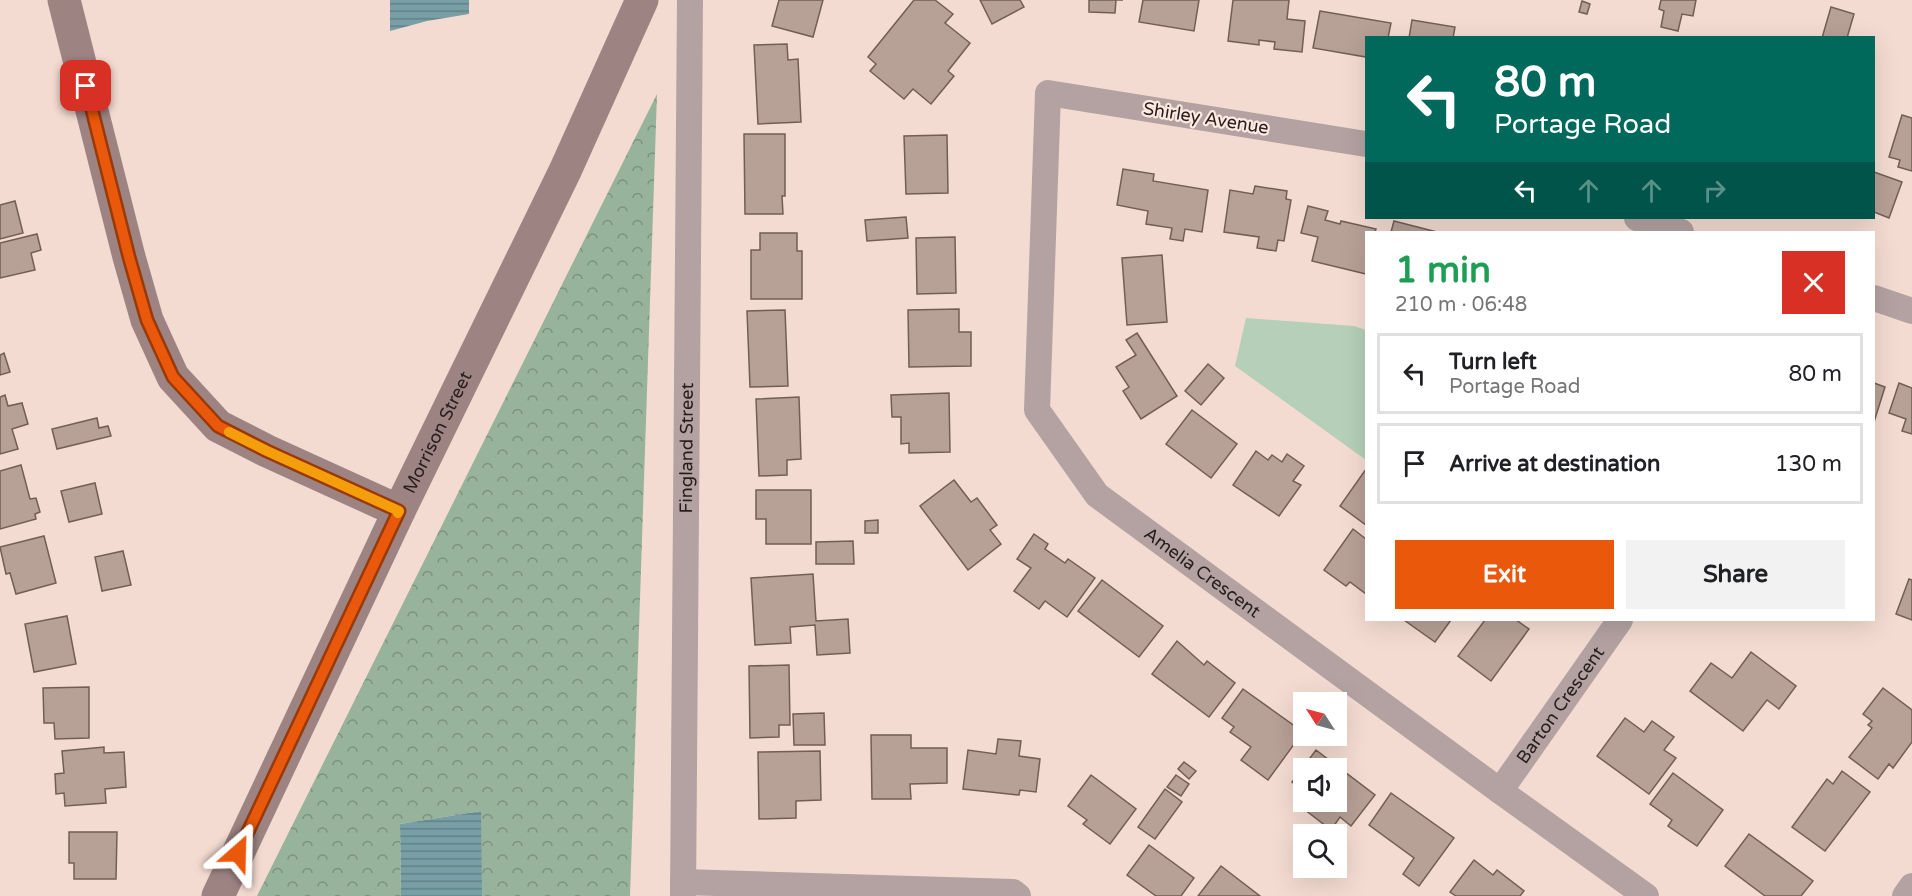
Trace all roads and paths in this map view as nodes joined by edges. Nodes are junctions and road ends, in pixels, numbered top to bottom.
1 (64, 0) edge
2 (642, 0) edge
3 (690, 0) edge
4 (1048, 96) joint
5 (1365, 144) edge
6 (1640, 219) edge
7 (1678, 231) edge
8 (1875, 298) edge
9 (1912, 311) edge
10 (399, 511) junction
11 (1619, 621) edge
12 (1500, 791) junction
13 (1912, 886) edge
14 (683, 889) edge
15 (218, 896) edge
16 (1018, 896) edge
17 (1646, 896) edge
18 (1905, 896) edge

1 - 10 street
2 - 10 street, Morrison Street
3 - 14 street, Fingland Street
4 - 5 street, Shirley Avenue
4 - 12 street, Amelia Crescent
6 - 7 street
8 - 9 street
10 - 15 street, Morrison Street
11 - 12 street, Barton Crescent
12 - 17 street, Amelia Crescent
13 - 18 street
14 - 16 street

